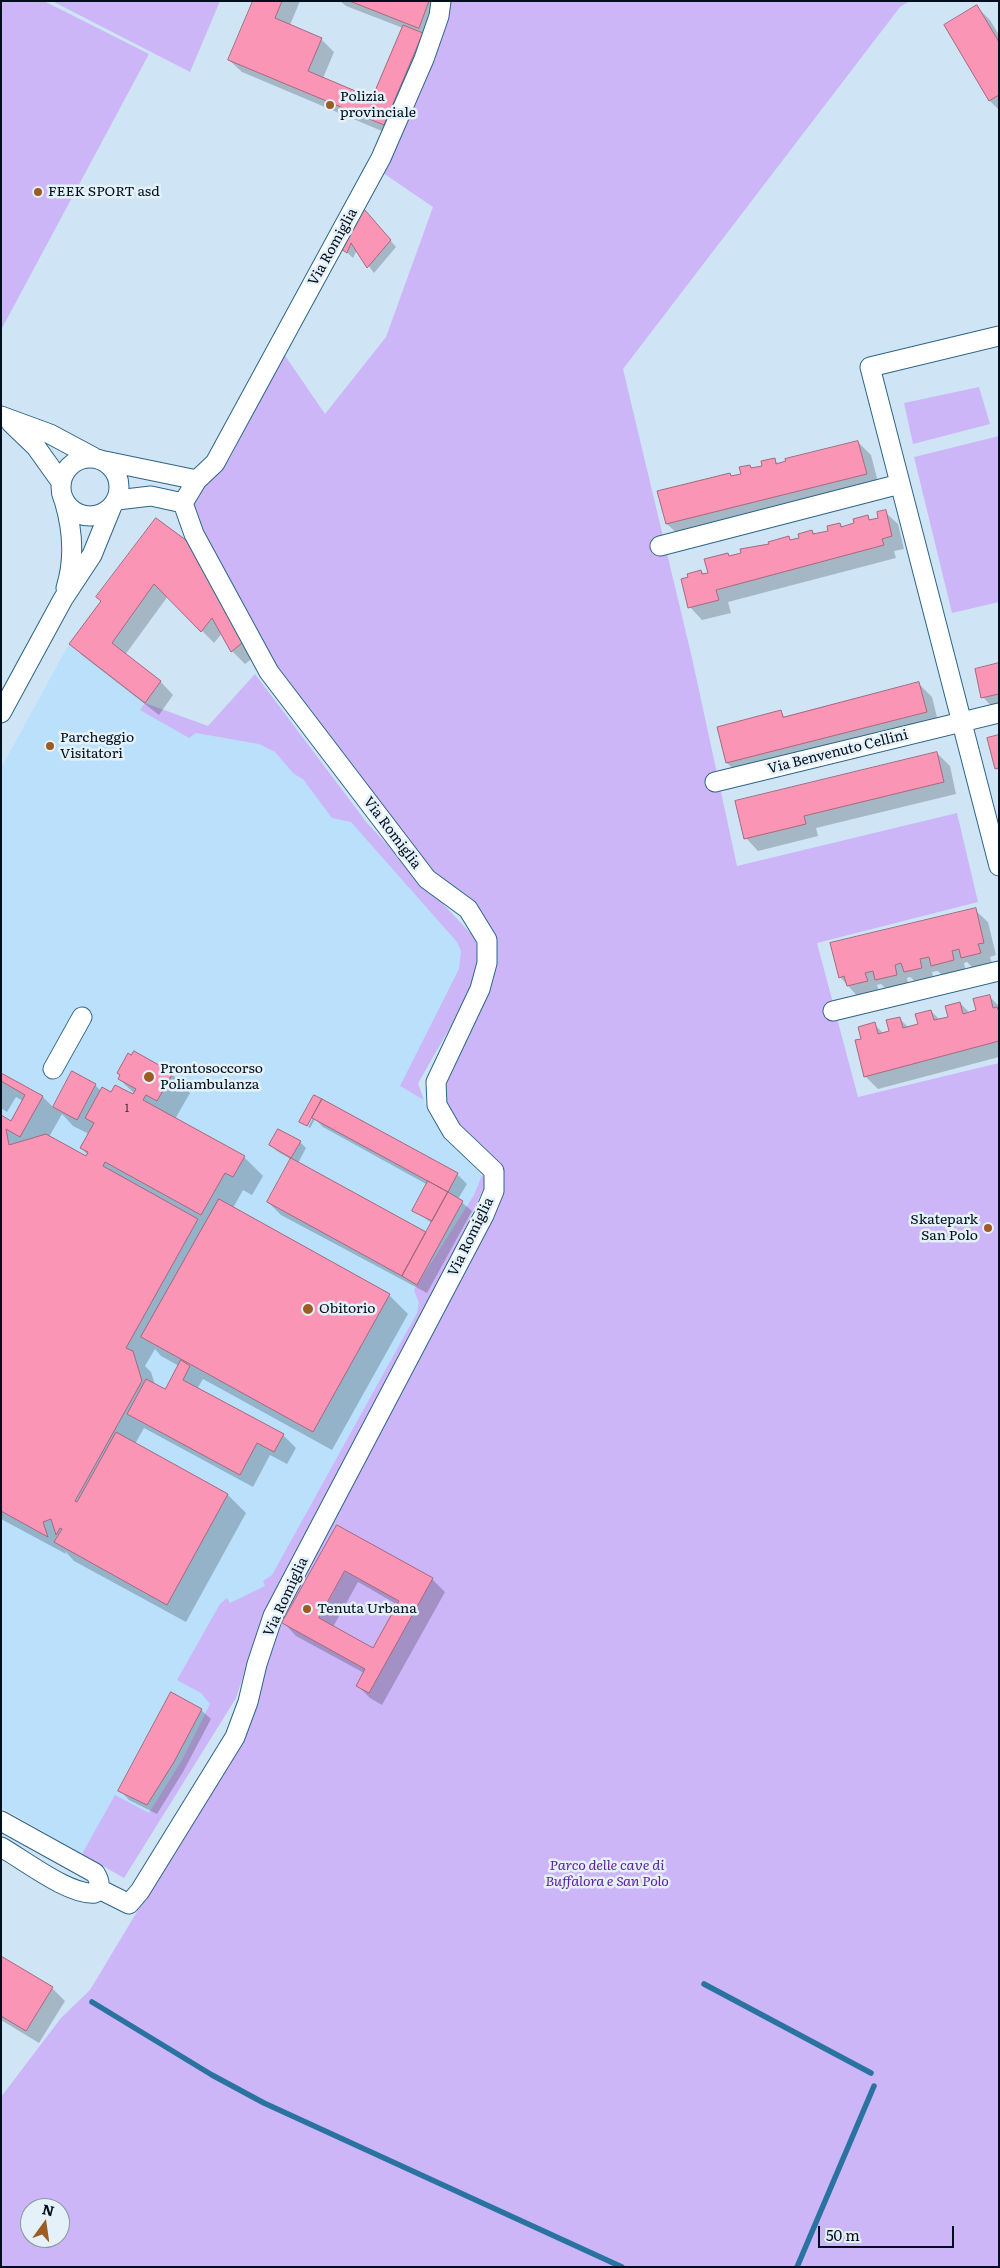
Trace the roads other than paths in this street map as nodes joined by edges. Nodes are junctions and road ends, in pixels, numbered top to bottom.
1 (441, 1) edge
2 (999, 336) edge
3 (3, 417) edge
4 (99, 459) junction
5 (197, 480) junction
6 (900, 484) junction
7 (63, 491) junction
8 (115, 503) junction
9 (183, 503) junction
10 (660, 546) dead end
11 (63, 599) junction
12 (1, 713) edge
13 (999, 713) edge
14 (962, 722) junction
15 (715, 782) dead end
16 (999, 866) edge
17 (999, 971) edge
18 (833, 1011) dead end
19 (82, 1017) dead end
20 (53, 1069) dead end
21 (1, 1821) edge
22 (4, 1849) edge
23 (68, 1859) junction
24 (99, 1889) junction

1 - 5 street, Via Romiglia
2 - 6 street
3 - 4 street
3 - 7 street
4 - 5 street
4 - 7 street
4 - 8 street
5 - 9 street, Via Romiglia
6 - 10 street
6 - 14 street
7 - 8 street
7 - 11 street
8 - 9 street
8 - 11 street
9 - 24 street, Via Romiglia
11 - 12 street
13 - 14 street, Via Benvenuto Cellini
14 - 15 street, Via Benvenuto Cellini
14 - 16 street
17 - 18 street
19 - 20 street
21 - 23 street
22 - 23 street
22 - 24 street
23 - 24 street

